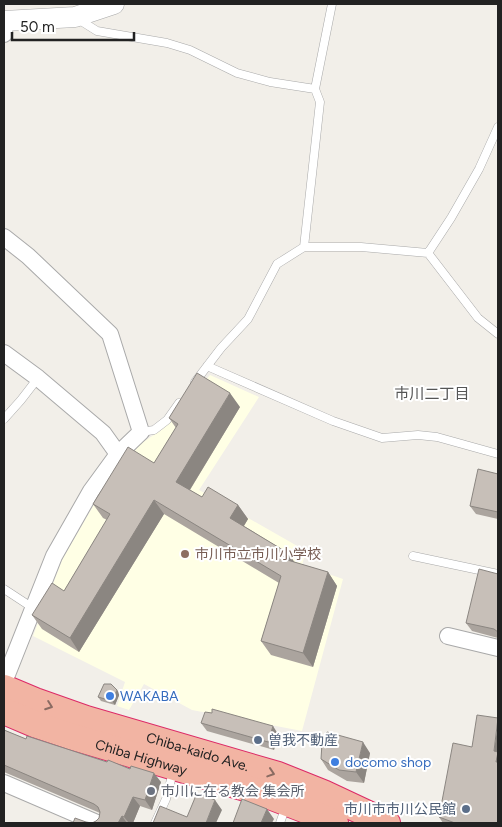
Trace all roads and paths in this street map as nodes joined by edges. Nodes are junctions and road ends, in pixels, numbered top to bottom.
1 (114, 4) edge
2 (332, 4) edge
3 (63, 15) junction
4 (4, 26) edge
5 (315, 89) junction
6 (498, 127) edge
7 (4, 237) edge
8 (304, 247) junction
9 (428, 253) junction
10 (498, 334) edge
11 (4, 353) edge
12 (207, 366) junction
13 (38, 378) junction
14 (190, 389) edge
15 (184, 397) edge
16 (4, 419) edge
17 (142, 432) junction
18 (118, 454) junction
19 (498, 454) edge
20 (413, 556) dead end
21 (498, 574) edge
22 (4, 589) edge
23 (33, 608) junction
24 (448, 636) dead end
25 (498, 648) edge
26 (4, 682) edge
27 (4, 688) edge
28 (4, 711) edge
29 (174, 767) junction
30 (4, 783) edge
31 (284, 813) edge
32 (87, 821) edge
33 (155, 823) edge
34 (335, 823) edge
35 (387, 823) edge

1 - 3 street
2 - 5 lane
3 - 4 street
3 - 5 lane
5 - 8 lane
6 - 9 lane
7 - 17 street
8 - 9 lane
8 - 12 lane
9 - 10 lane
11 - 13 street
12 - 14 lane
12 - 19 lane
13 - 16 lane
13 - 18 street
15 - 17 lane
17 - 18 street
18 - 23 street
20 - 21 lane
22 - 23 lane
23 - 26 street
24 - 25 street
27 -> 35 highway, Chiba-kaido Ave.
28 - 29 highway, Chiba Highway
29 - 31 highway, Chiba Highway
29 - 33 lane
30 - 32 street
31 - 34 highway, Chiba Highway

